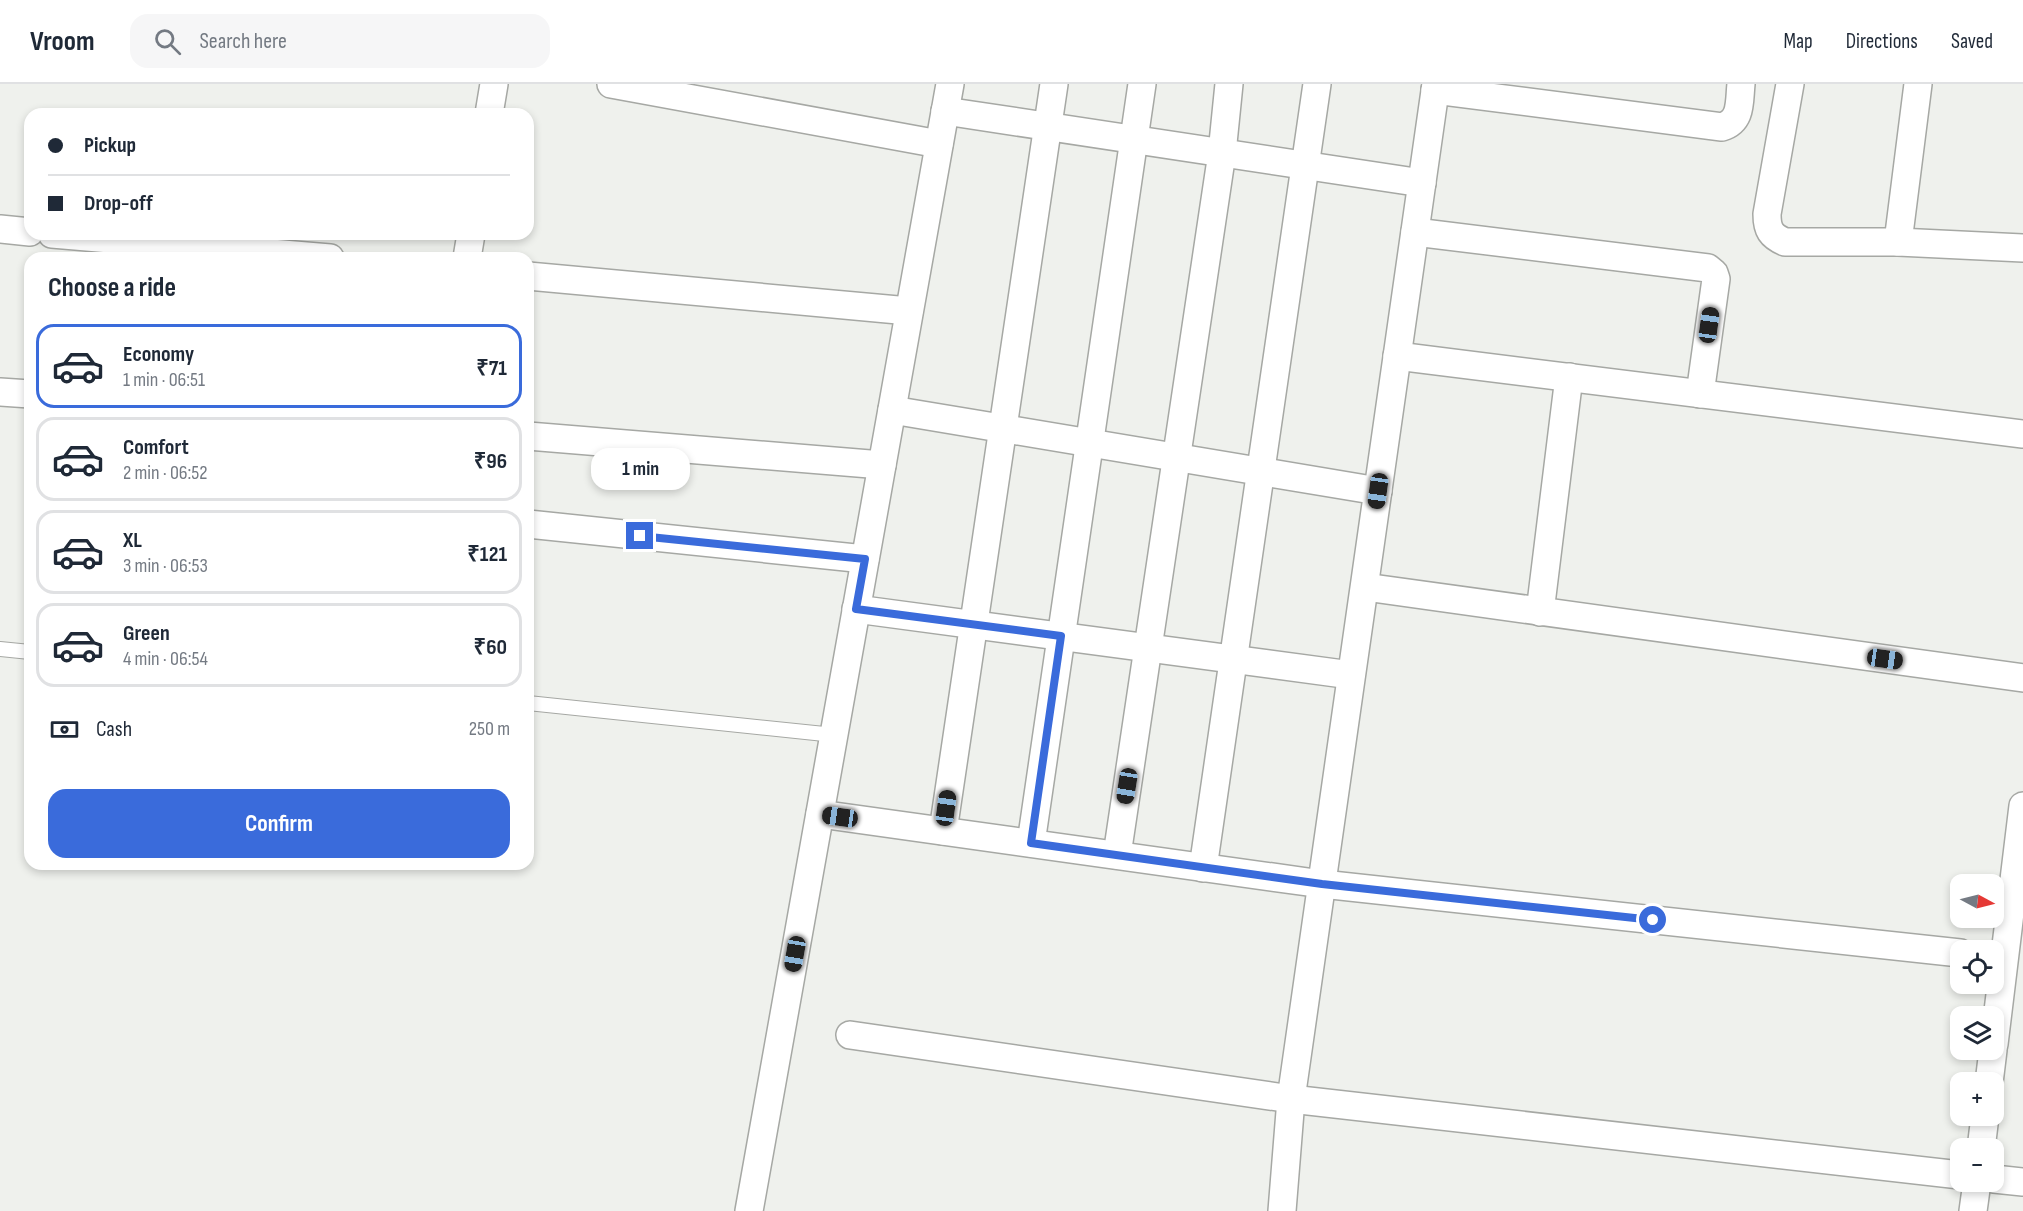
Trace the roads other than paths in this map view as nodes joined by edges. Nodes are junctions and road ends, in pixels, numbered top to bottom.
1 (494, 84) edge
2 (611, 84) edge
3 (950, 84) edge
4 (1054, 84) edge
5 (1142, 84) edge
6 (1229, 84) edge
7 (1317, 84) edge
8 (1741, 84) edge
9 (1790, 84) edge
10 (1918, 84) edge
11 (1435, 87) edge
12 (490, 108) edge
13 (945, 111) junction
14 (1047, 126) junction
15 (1134, 139) junction
16 (939, 144) junction
17 (1222, 153) junction
18 (1305, 165) junction
19 (1422, 183) junction
20 (0, 230) edge
21 (24, 232) edge
22 (1415, 232) junction
23 (122, 240) edge
24 (1898, 242) junction
25 (2023, 248) edge
26 (260, 252) edge
27 (534, 277) edge
28 (909, 311) junction
29 (1397, 356) junction
30 (1569, 377) junction
31 (0, 392) edge
32 (24, 394) edge
33 (1700, 394) junction
34 (892, 410) junction
35 (1002, 428) junction
36 (2023, 434) edge
37 (534, 436) edge
38 (1089, 442) junction
39 (1177, 458) junction
40 (882, 465) junction
41 (1261, 472) junction
42 (1378, 491) junction
43 (534, 525) edge
44 (865, 559) junction
45 (1365, 587) junction
46 (856, 609) junction
47 (1540, 612) junction
48 (973, 624) junction
49 (1061, 636) junction
50 (0, 648) edge
51 (1148, 648) junction
52 (24, 651) edge
53 (1233, 659) junction
54 (1351, 675) junction
55 (2023, 678) edge
56 (534, 705) edge
57 (834, 735) junction
58 (2023, 806) edge
59 (820, 814) junction
60 (943, 831) junction
61 (1031, 843) junction
62 (1117, 855) junction
63 (1203, 867) junction
64 (1322, 884) junction
65 (1950, 952) edge
66 (2007, 958) edge
67 (2000, 1006) edge
68 (850, 1035) dead end
69 (1291, 1100) junction
70 (1950, 1174) edge
71 (2004, 1180) edge
72 (2023, 1182) edge
73 (1976, 1192) edge
74 (749, 1211) edge
75 (1282, 1211) edge
76 (1973, 1211) edge

1 - 12 street
2 - 16 street
3 - 13 street
4 - 14 street
5 - 15 street
6 - 17 street
7 - 18 street
8 - 11 street
9 - 24 street
10 - 24 street
11 - 19 street
13 - 14 street
13 - 16 street
14 - 15 street
14 - 35 street
15 - 17 street
15 - 38 street
16 - 28 street
17 - 18 street
17 - 39 street
18 - 19 street
18 - 41 street
19 - 22 street
20 - 21 street
22 - 29 street
22 - 33 street
23 - 26 street
24 - 25 street
27 - 28 street
28 - 34 street
29 - 30 street
29 - 42 street
30 - 33 street
30 - 47 street
31 - 32 street
33 - 36 street
34 - 35 street
34 - 40 street
35 - 38 street
35 - 48 street
37 - 40 street
38 - 39 street
38 - 49 street
39 - 41 street
39 - 51 street
40 - 44 street
41 - 42 street
41 - 53 street
42 - 45 street
43 - 44 street
44 - 46 street
45 - 47 street
45 - 54 street
46 - 48 street
46 - 57 street
47 - 55 street
48 - 49 street
48 - 60 street
49 - 51 street
49 - 61 street
50 - 52 lane
51 - 53 street
51 - 62 street
53 - 54 street
53 - 63 street
54 - 64 street
56 - 57 lane
57 - 59 street
58 - 66 street
59 - 60 street
59 - 74 street
60 - 61 street
61 - 62 street
62 - 63 street
63 - 64 street
64 - 65 street
64 - 69 street
66 - 67 street
68 - 69 street
69 - 70 street
69 - 75 street
71 - 72 street
73 - 76 street

